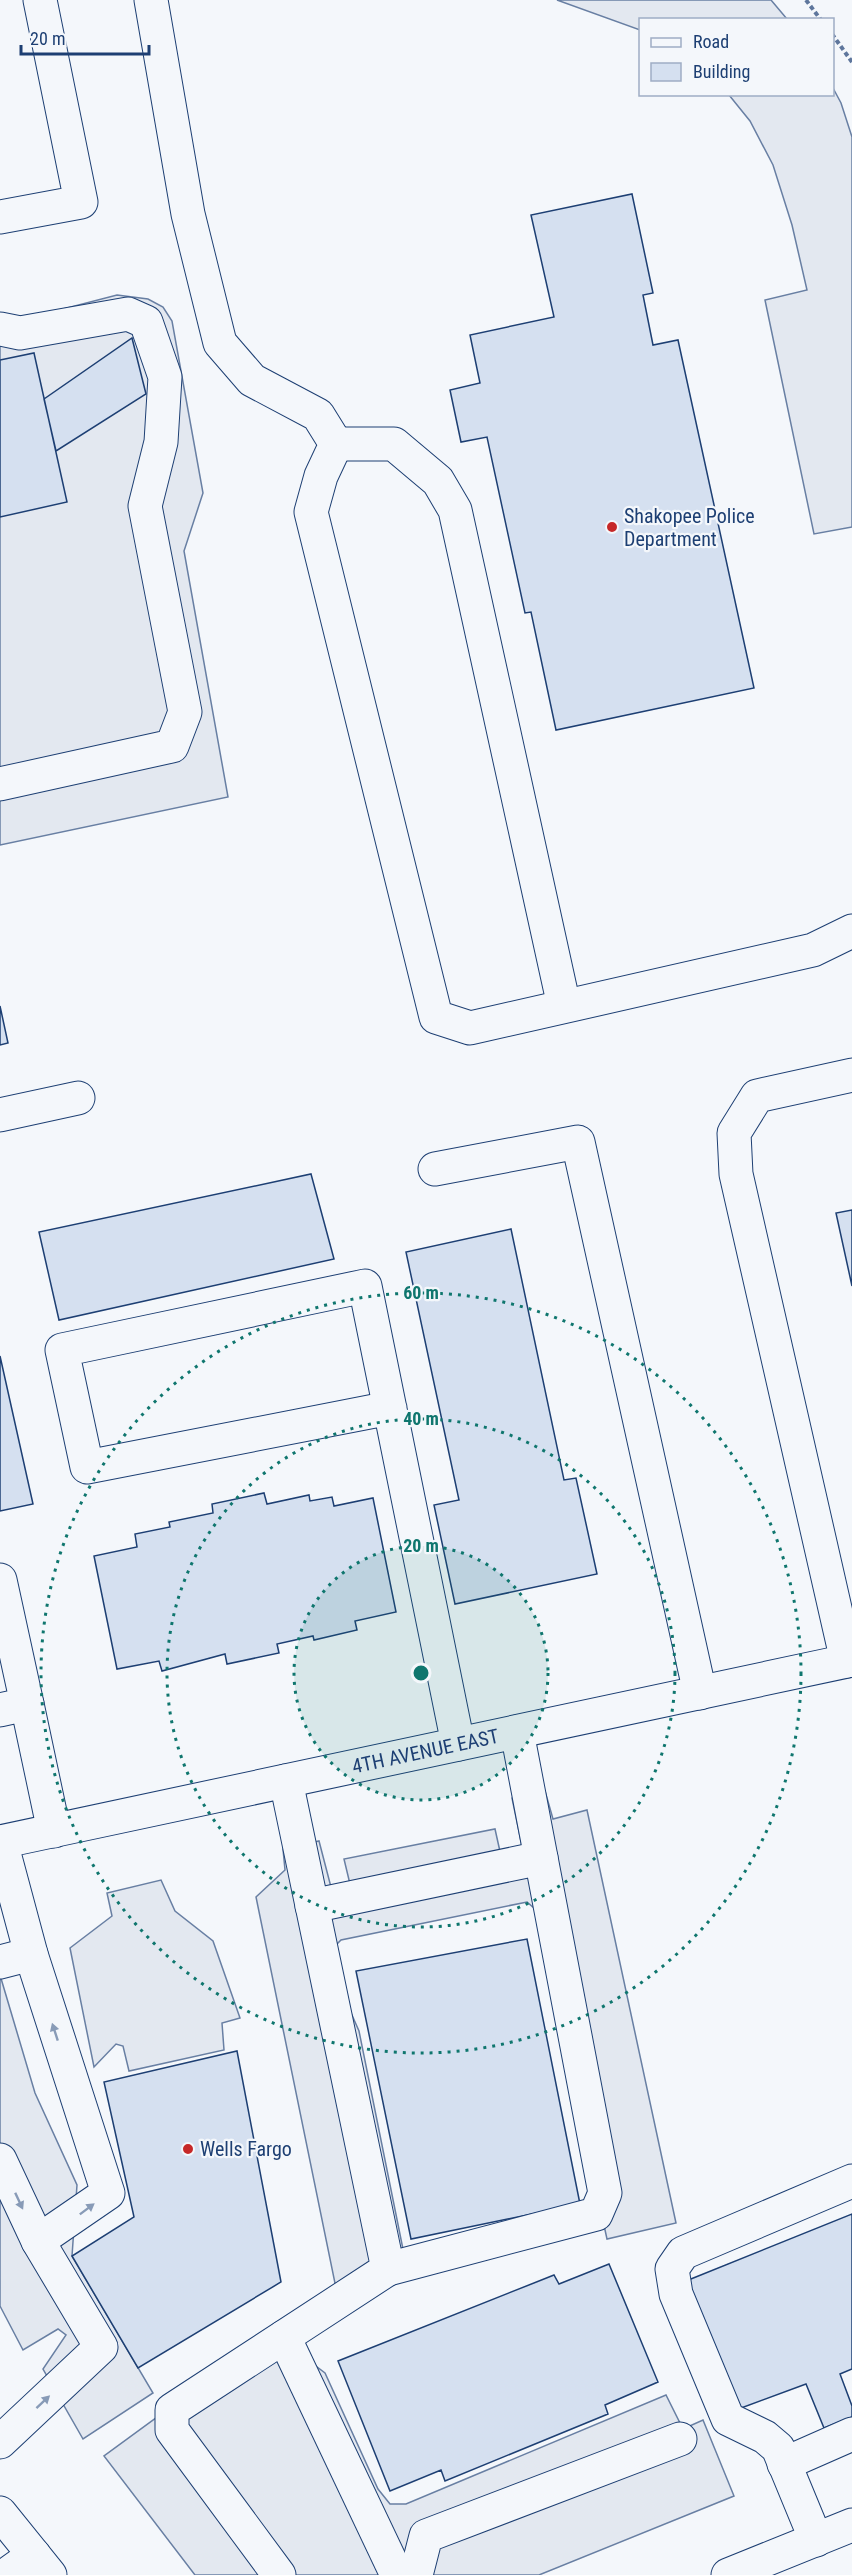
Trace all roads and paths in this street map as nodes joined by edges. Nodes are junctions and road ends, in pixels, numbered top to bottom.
1 (40, 0) edge
2 (151, 0) edge
3 (806, 0) edge
4 (820, 18) edge
5 (834, 37) edge
6 (852, 62) edge
7 (0, 217) edge
8 (0, 329) edge
9 (336, 444) junction
10 (0, 784) edge
11 (852, 931) edge
12 (564, 1006) junction
13 (852, 1075) edge
14 (78, 1098) dead end
15 (0, 1115) edge
16 (435, 1169) dead end
17 (390, 1408) junction
18 (0, 1580) edge
19 (849, 1660) edge
20 (700, 1693) junction
21 (14, 1707) edge
22 (517, 1732) junction
23 (459, 1744) junction
24 (286, 1782) junction
25 (54, 1831) junction
26 (1, 1842) edge
27 (541, 1858) junction
28 (312, 1906) junction
29 (31, 1954) junction
30 (0, 1962) edge
31 (0, 2160) edge
32 (852, 2181) edge
33 (38, 2241) junction
34 (388, 2269) junction
35 (284, 2337) junction
36 (852, 2434) edge
37 (680, 2439) dead end
38 (0, 2442) edge
39 (784, 2464) junction
40 (0, 2512) edge
41 (852, 2525) edge
42 (816, 2540) junction
43 (42, 2565) edge
44 (6, 2575) edge
45 (279, 2575) edge
46 (397, 2575) edge
47 (416, 2575) edge
48 (728, 2575) edge

1 - 7 street
2 - 9 street
3 - 4 path
5 - 6 path
8 - 10 street
9 - 12 street
9 - 12 street
11 - 12 street
13 - 19 street
14 - 15 street
16 - 20 street
17 - 17 street
17 - 23 street
18 - 21 street
19 - 20 street, 4TH AVENUE EAST
20 - 22 street, 4TH AVENUE EAST
21 - 25 street
22 - 23 street, 4TH AVENUE EAST
22 - 27 street
23 - 24 street, 4TH AVENUE EAST
24 - 25 street, 4TH AVENUE EAST
24 - 28 street
25 - 26 street, 4TH AVENUE EAST
26 - 29 street
27 - 28 street
27 - 34 street
28 - 34 street
29 - 30 street
33 -> 29 street
31 -> 33 street
32 - 39 street
38 -> 33 street
34 - 35 street
35 - 45 street
35 - 46 street
36 - 39 street
37 - 47 street
39 - 42 street
40 - 43 street
41 - 42 street
42 - 48 street
43 - 44 street

